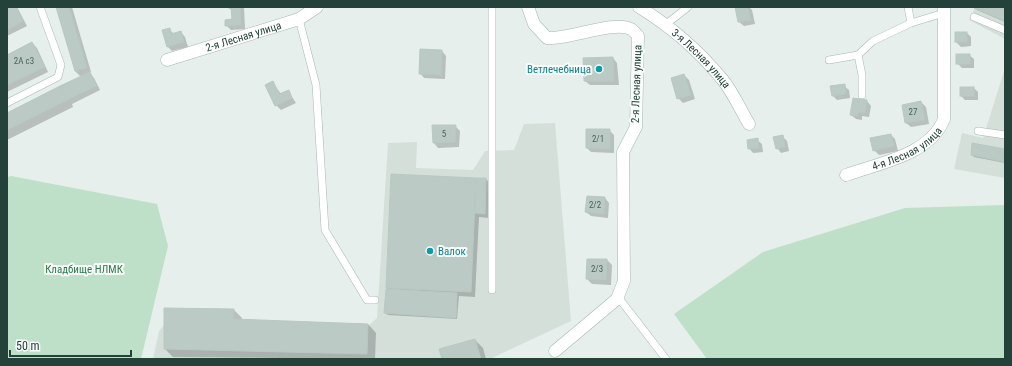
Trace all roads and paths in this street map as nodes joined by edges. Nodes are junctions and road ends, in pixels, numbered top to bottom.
1 (40, 7) edge
2 (317, 7) edge
3 (492, 7) edge
4 (528, 7) edge
5 (639, 7) edge
6 (688, 7) edge
7 (908, 7) edge
8 (944, 10) edge
9 (974, 17) dead end
10 (299, 19) junction
11 (911, 23) junction
12 (665, 25) junction
13 (1005, 30) edge
14 (858, 55) junction
15 (167, 60) dead end
16 (829, 60) dead end
17 (862, 95) dead end
18 (7, 103) edge
19 (749, 124) dead end
20 (978, 131) dead end
21 (1005, 135) edge
22 (846, 175) dead end
23 (492, 290) dead end
24 (618, 297) junction
25 (375, 300) dead end
26 (555, 351) dead end
27 (666, 359) edge

1 - 18 lane
2 - 10 street, 2-я Лесная улица
3 - 23 lane
4 - 24 street, 2-я Лесная улица
5 - 12 street, 3-я Лесная улица
6 - 12 lane
7 - 11 lane
8 - 11 lane
8 - 22 street, 4-я Лесная улица
9 - 13 lane
10 - 15 street, 2-я Лесная улица
10 - 25 lane
11 - 14 lane
12 - 19 street, 3-я Лесная улица
14 - 16 lane
14 - 17 lane
20 - 21 lane
24 - 26 street
24 - 27 lane

